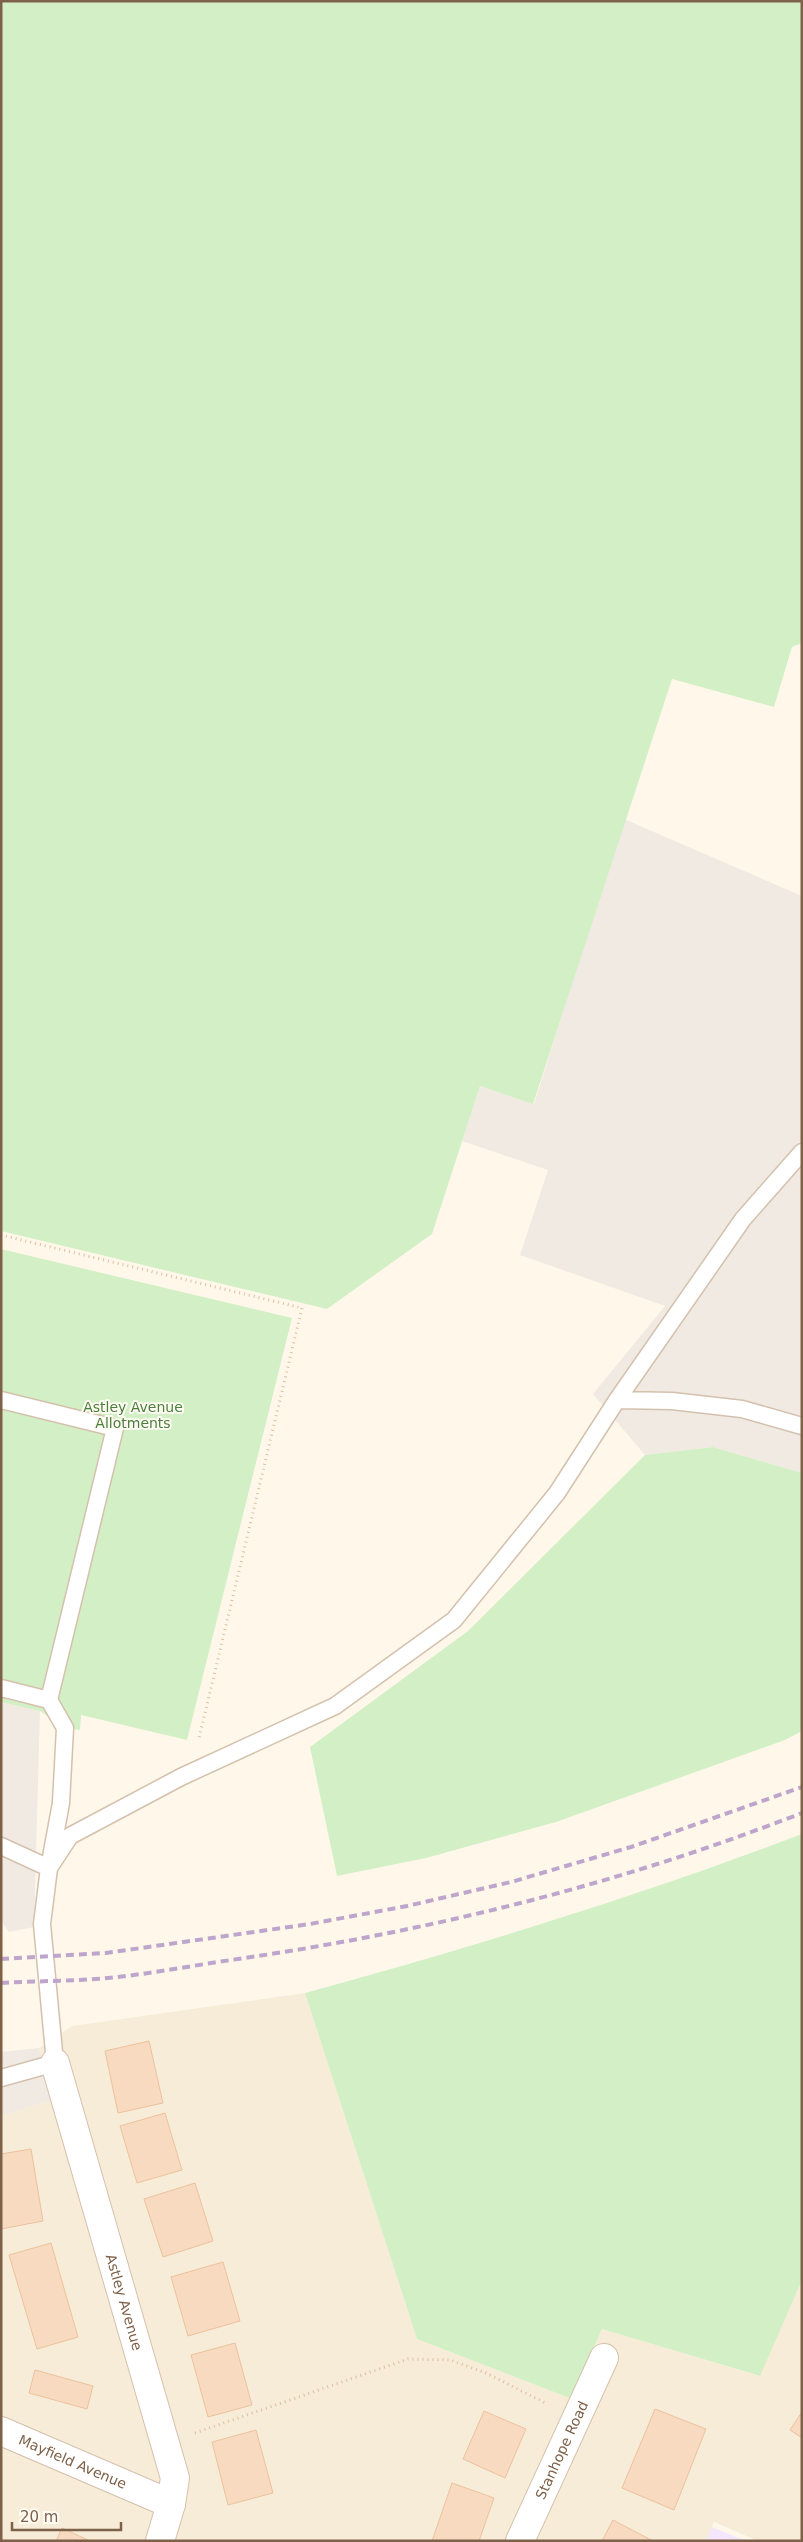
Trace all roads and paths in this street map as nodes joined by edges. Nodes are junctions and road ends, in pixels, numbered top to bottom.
1 (802, 1152) edge
2 (1, 1235) edge
3 (1, 1400) edge
4 (617, 1400) junction
5 (802, 1426) edge
6 (1, 1688) edge
7 (49, 1700) junction
8 (181, 1777) junction
9 (1, 1846) edge
10 (49, 1868) junction
11 (55, 2063) junction
12 (1, 2078) edge
13 (604, 2358) dead end
14 (576, 2418) junction
15 (1, 2430) edge
16 (166, 2443) junction
17 (171, 2504) junction
18 (160, 2541) edge
19 (520, 2541) edge

1 - 4 lane
2 - 8 path
3 - 7 lane
4 - 5 lane
4 - 8 lane
6 - 7 lane
7 - 10 lane
8 - 10 lane
9 - 10 lane
10 - 11 lane
11 - 12 lane
11 - 16 street, Astley Avenue
13 - 14 street, Stanhope Road
14 - 16 path
14 - 19 street, Stanhope Road
15 - 17 street, Mayfield Avenue
16 - 17 street, Astley Avenue
17 - 18 street, Astley Avenue

